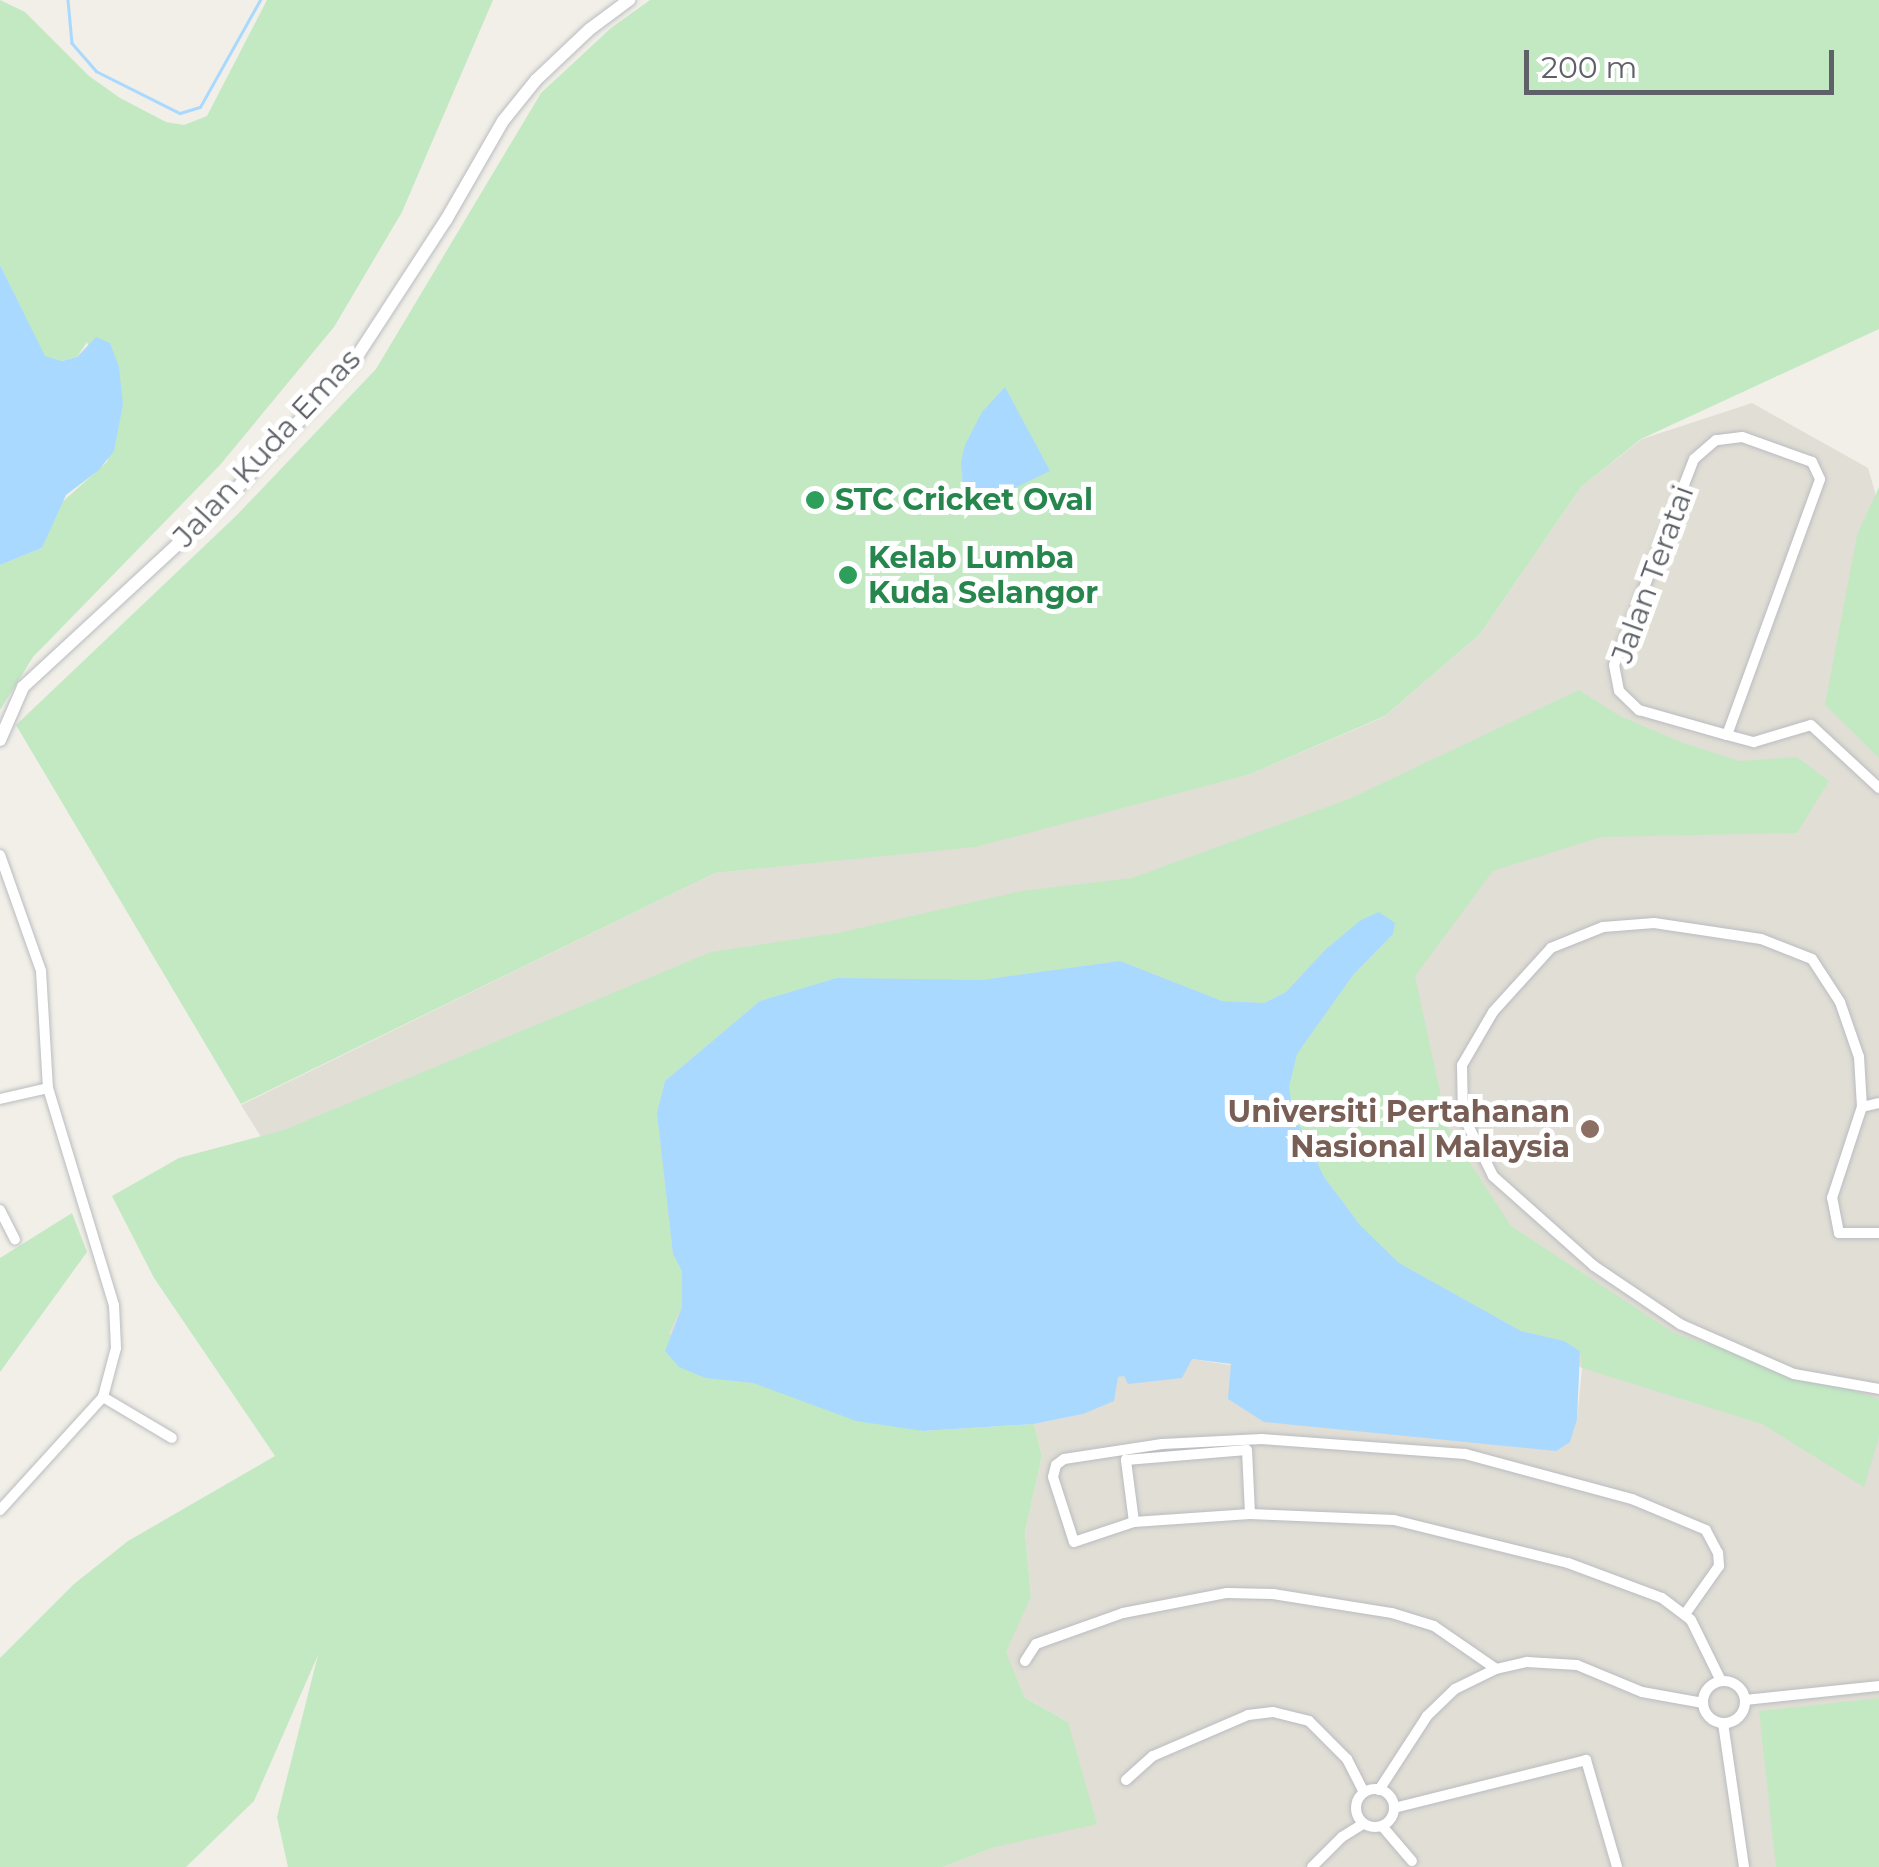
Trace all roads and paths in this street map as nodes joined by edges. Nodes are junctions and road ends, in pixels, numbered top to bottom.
1 (629, 0) edge
2 (1727, 736) junction
3 (0, 740) edge
4 (1879, 788) edge
5 (0, 855) edge
6 (48, 1088) junction
7 (0, 1099) edge
8 (1879, 1103) edge
9 (1862, 1107) junction
10 (0, 1210) edge
11 (1879, 1233) edge
12 (15, 1239) dead end
13 (1879, 1389) edge
14 (103, 1396) junction
15 (172, 1438) dead end
16 (0, 1510) edge
17 (1250, 1514) junction
18 (1134, 1522) junction
19 (1685, 1614) junction
20 (1025, 1661) dead end
21 (1496, 1669) junction
22 (1721, 1681) junction
23 (1879, 1686) edge
24 (1745, 1700) junction
25 (1703, 1703) junction
26 (1722, 1722) junction
27 (1126, 1780) dead end
28 (1379, 1790) junction
29 (1364, 1792) junction
30 (1394, 1808) junction
31 (1363, 1824) junction
32 (1382, 1826) junction
33 (1412, 1861) dead end
34 (1312, 1867) edge
35 (1616, 1867) edge
36 (1744, 1867) edge

1 - 3 street, Jalan Kuda Emas
2 - 2 street, Jalan Teratai
2 - 4 street, Jalan Teratai
5 - 6 street
6 - 7 street
6 - 14 street
8 - 9 street
9 - 11 street
9 - 13 street
10 - 12 street
14 - 15 street
14 - 16 street
17 - 18 street
17 - 18 street
17 - 19 street
18 - 19 street
19 - 22 street
20 - 21 street
21 - 25 street
21 - 28 street
22 - 24 street
22 - 25 street
23 - 24 street
24 - 26 street
25 - 26 street
26 - 36 street
27 - 29 street
28 - 29 street
28 - 30 street
29 - 31 street
30 - 32 street
30 - 35 street
31 - 32 street
31 - 34 street
32 - 33 street

